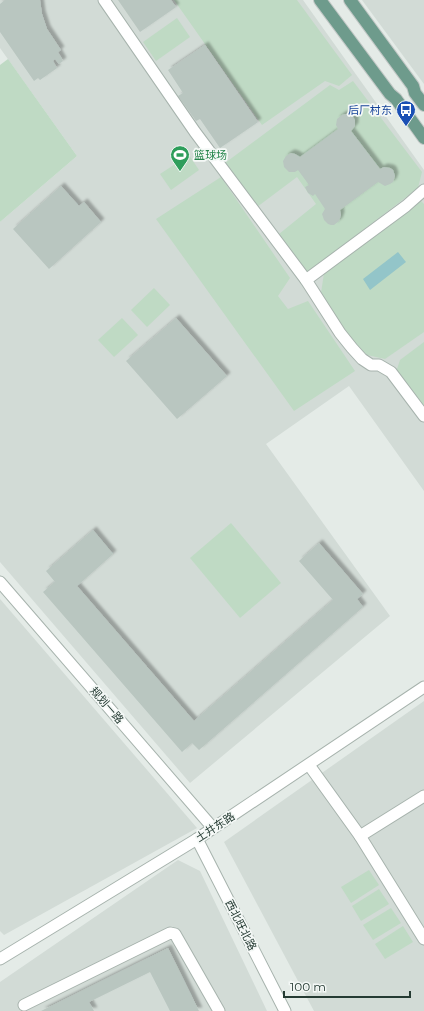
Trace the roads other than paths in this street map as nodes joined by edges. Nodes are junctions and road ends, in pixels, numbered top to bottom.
1 (104, 0) edge
2 (320, 0) edge
3 (350, 0) edge
4 (424, 105) edge
5 (424, 138) edge
6 (424, 190) edge
7 (306, 280) junction
8 (424, 416) edge
9 (0, 582) edge
10 (424, 687) edge
11 (309, 765) junction
12 (424, 796) edge
13 (213, 828) junction
14 (360, 836) junction
15 (196, 839) junction
16 (424, 939) edge
17 (0, 959) edge
18 (24, 1005) dead end
19 (219, 1011) edge
20 (285, 1011) edge

1 - 7 street
2 - 5 main road
3 - 4 main road
6 - 7 street
7 - 8 street
9 - 13 street, 规划一路
10 - 11 street, 土井东路
11 - 13 street, 土井东路
11 - 14 street
12 - 14 street
13 - 15 street, 土井东路
14 - 16 street
15 - 17 street, 土井东路
15 - 20 street, 西北旺北路
18 - 19 street

